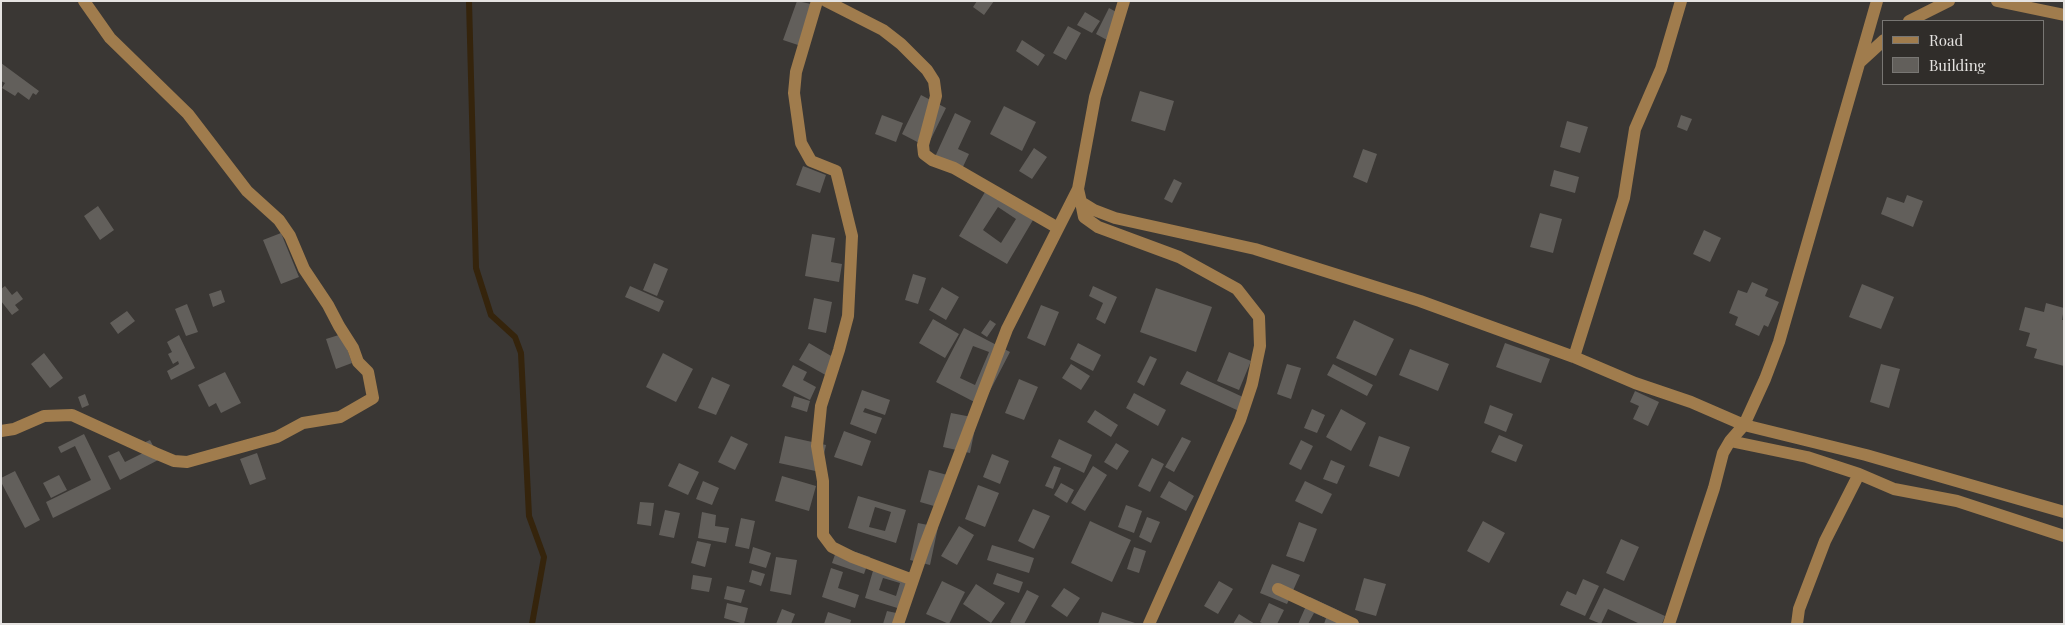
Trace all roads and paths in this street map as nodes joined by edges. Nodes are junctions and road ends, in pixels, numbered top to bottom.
1 (84, 1) edge
2 (816, 1) edge
3 (826, 1) edge
4 (1124, 1) edge
5 (1681, 1) edge
6 (1877, 1) edge
7 (1949, 1) edge
8 (1997, 1) edge
9 (2041, 6) edge
10 (2064, 14) edge
11 (1911, 20) edge
12 (1882, 42) edge
13 (1860, 62) junction
14 (1078, 189) junction
15 (1081, 202) junction
16 (1058, 228) junction
17 (1574, 357) junction
18 (1744, 425) junction
19 (1, 431) edge
20 (1730, 441) junction
21 (1859, 474) junction
22 (2064, 512) edge
23 (2064, 536) edge
24 (913, 580) junction
25 (1278, 589) dead end
26 (898, 624) edge
27 (1149, 624) edge
28 (1353, 624) edge
29 (1669, 624) edge
30 (1797, 624) edge

1 - 19 street
2 - 24 street
3 - 16 street
4 - 14 street
5 - 17 street
6 - 13 street
7 - 11 street
8 - 9 street
9 - 10 street
12 - 13 street
13 - 18 street
14 - 15 street
14 - 16 street
15 - 17 street
15 - 27 street
16 - 24 street
17 - 18 street
18 - 20 street
18 - 22 street
20 - 21 street
20 - 29 street
21 - 23 street
21 - 30 street
24 - 26 street
25 - 28 street

